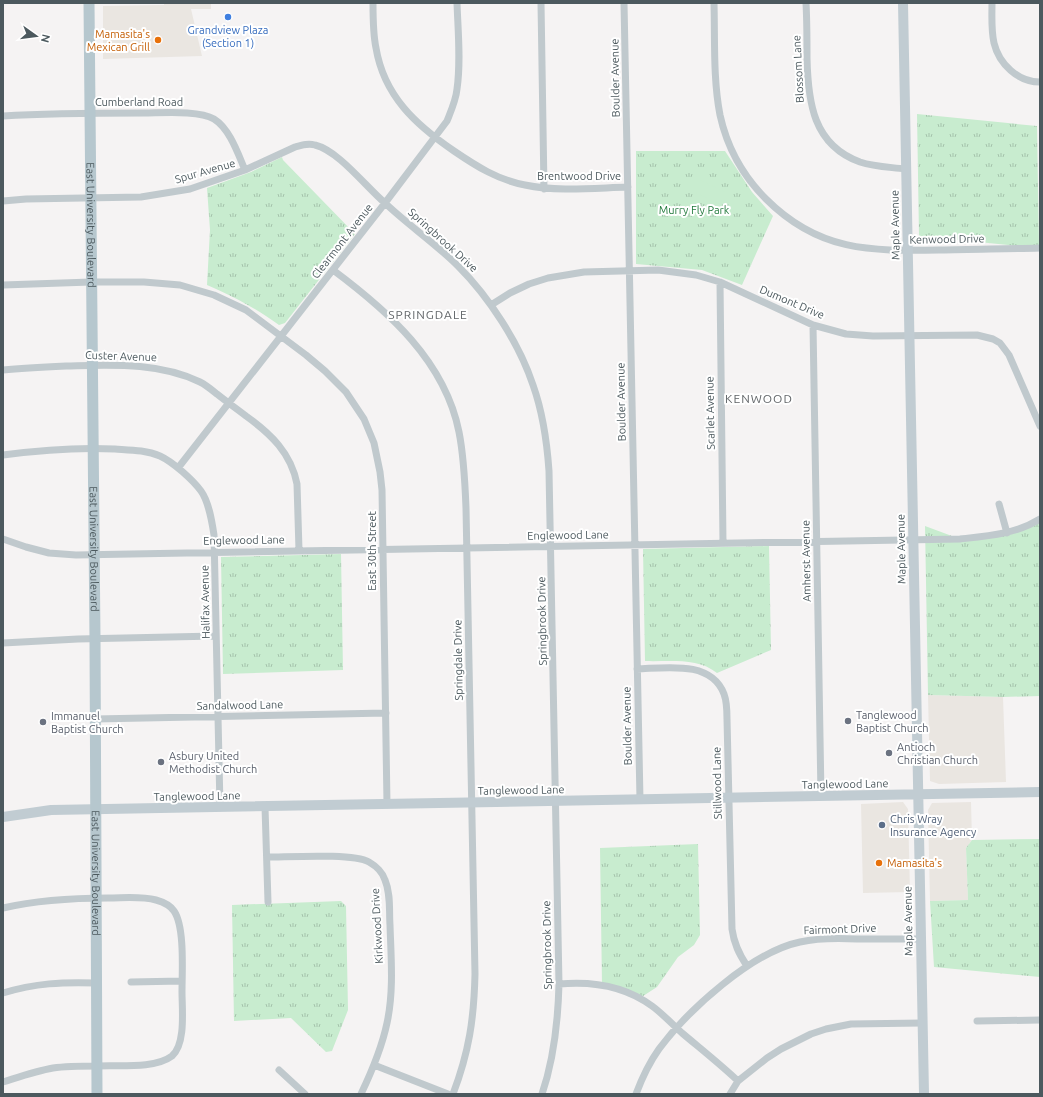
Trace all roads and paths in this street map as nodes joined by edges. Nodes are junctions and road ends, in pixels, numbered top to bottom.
1 (89, 3) edge
2 (373, 3) edge
3 (457, 3) edge
4 (540, 3) edge
5 (624, 3) edge
6 (714, 3) edge
7 (806, 3) edge
8 (903, 3) edge
9 (992, 3) edge
10 (1040, 82) edge
11 (91, 113) junction
12 (3, 116) edge
13 (435, 138) junction
14 (905, 169) junction
15 (245, 170) junction
16 (628, 187) junction
17 (544, 189) junction
18 (91, 199) junction
19 (3, 201) edge
20 (385, 203) junction
21 (1040, 248) edge
22 (907, 250) junction
23 (333, 270) junction
24 (629, 271) junction
25 (91, 282) junction
26 (720, 282) junction
27 (3, 285) edge
28 (491, 305) junction
29 (813, 325) junction
30 (909, 335) junction
31 (281, 336) junction
32 (92, 365) junction
33 (3, 370) edge
34 (229, 403) junction
35 (1040, 426) edge
36 (93, 448) junction
37 (3, 455) edge
38 (178, 468) junction
39 (999, 504) dead end
40 (1040, 519) edge
41 (1007, 533) junction
42 (3, 539) edge
43 (913, 540) junction
44 (816, 541) junction
45 (723, 543) junction
46 (635, 544) junction
47 (551, 546) junction
48 (467, 548) junction
49 (382, 549) junction
50 (299, 550) junction
51 (214, 552) junction
52 (94, 554) junction
53 (216, 636) junction
54 (95, 639) junction
55 (3, 643) edge
56 (637, 669) junction
57 (386, 713) junction
58 (218, 716) junction
59 (95, 719) junction
60 (1040, 792) edge
61 (918, 795) junction
62 (821, 796) junction
63 (728, 798) junction
64 (640, 800) junction
65 (556, 801) junction
66 (472, 803) junction
67 (387, 804) junction
68 (220, 807) junction
69 (265, 807) junction
70 (95, 810) junction
71 (3, 817) edge
72 (267, 858) junction
73 (96, 898) junction
74 (268, 902) dead end
75 (3, 908) edge
76 (921, 939) junction
77 (747, 966) junction
78 (182, 981) junction
79 (131, 982) dead end
80 (96, 983) junction
81 (559, 984) junction
82 (3, 993) edge
83 (1040, 1020) edge
84 (977, 1021) dead end
85 (922, 1023) junction
86 (676, 1028) junction
87 (374, 1065) junction
88 (97, 1066) junction
89 (279, 1070) dead end
90 (738, 1081) junction
91 (3, 1082) edge
92 (97, 1094) edge
93 (305, 1094) edge
94 (361, 1094) edge
95 (448, 1094) edge
96 (453, 1094) edge
97 (542, 1094) edge
98 (636, 1094) edge
99 (730, 1094) edge
100 (924, 1094) edge

1 - 11 main road, East University Boulevard
2 - 13 street, Brentwood Drive
3 - 13 street, Clearmont Avenue
4 - 17 street
5 - 16 street, Boulder Avenue
6 - 22 street, Kenwood Drive
7 - 14 street, Blossom Lane
8 - 14 main road, Maple Avenue
9 - 10 street
11 - 12 street, Cumberland Road
11 - 15 street, Cumberland Road
11 - 18 main road, East University Boulevard
13 - 17 street, Brentwood Drive
13 - 20 street, Clearmont Avenue
14 - 22 main road, Maple Avenue
15 - 18 street, Spur Avenue
15 - 20 street, Spur Avenue
16 - 17 street, Brentwood Drive
16 - 24 street, Boulder Avenue
18 - 19 street, Spur Avenue
18 - 25 main road, East University Boulevard
20 - 23 street, Clearmont Avenue
20 - 28 street, Springbrook Drive
21 - 22 street, Kenwood Drive
22 - 30 main road, Maple Avenue
23 - 31 street, Clearmont Avenue
23 - 48 street, Springdale Drive
24 - 26 street, Dumont Drive
24 - 28 street, Dumont Drive
24 - 46 street, Boulder Avenue
25 - 27 street, East 30th Street
25 - 31 street, East 30th Street
25 - 32 main road, East University Boulevard
26 - 29 street, Dumont Drive
26 - 45 street, Scarlet Avenue
28 - 47 street, Springbrook Drive
29 - 30 street, Dumont Drive
29 - 44 street, Amherst Avenue
30 - 35 street, Dumont Drive
30 - 43 main road, Maple Avenue
31 - 34 street, Clearmont Avenue
31 - 49 street, East 30th Street
32 - 33 street, Custer Avenue
32 - 34 street, Custer Avenue
32 - 36 main road, East University Boulevard
34 - 38 street, Clearmont Avenue
34 - 50 street, Custer Avenue
36 - 37 street, Halifax Avenue
36 - 38 street, Halifax Avenue
36 - 52 main road, East University Boulevard
38 - 51 street, Halifax Avenue
39 - 41 street
40 - 41 street, Englewood Lane
41 - 43 street, Englewood Lane
42 - 52 street, Englewood Lane
43 - 44 street, Englewood Lane
43 - 61 main road, Maple Avenue
44 - 45 street, Englewood Lane
44 - 62 street, Amherst Avenue
45 - 46 street, Englewood Lane
46 - 47 street, Englewood Lane
46 - 56 street, Boulder Avenue
47 - 48 street, Englewood Lane
47 - 65 street, Springbrook Drive
48 - 49 street, Englewood Lane
48 - 66 street, Springdale Drive
49 - 50 street, Englewood Lane
49 - 57 street, East 30th Street
50 - 51 street, Englewood Lane
51 - 52 street, Englewood Lane
51 - 53 street, Halifax Avenue
52 - 54 main road, East University Boulevard
53 - 54 street
53 - 58 street, Halifax Avenue
54 - 55 street
54 - 59 main road, East University Boulevard
56 - 63 street, Stillwood Lane
56 - 64 street, Boulder Avenue
57 - 58 street, Sandalwood Lane
57 - 67 street, East 30th Street
58 - 59 street, Sandalwood Lane
58 - 68 street, Halifax Avenue
59 - 70 main road, East University Boulevard
60 - 61 main road, Tanglewood Lane
61 - 62 main road, Tanglewood Lane
61 - 76 main road, Maple Avenue
62 - 63 main road, Tanglewood Lane
63 - 64 main road, Tanglewood Lane
63 - 77 street, Stillwood Lane
64 - 65 main road, Tanglewood Lane
65 - 66 main road, Tanglewood Lane
65 - 81 street, Springbrook Drive
66 - 67 main road, Tanglewood Lane
66 - 96 street, Springdale Drive
67 - 69 main road, Tanglewood Lane
68 - 69 main road, Tanglewood Lane
68 - 70 main road, Tanglewood Lane
69 - 72 street
70 - 71 main road, Tanglewood Lane
70 - 73 main road, East University Boulevard
72 - 74 street
72 - 87 street, Kirkwood Drive
73 - 75 street
73 - 78 street
73 - 80 main road, East University Boulevard
76 - 77 street, Fairmont Drive
76 - 85 main road, Maple Avenue
77 - 86 street, Fairmont Drive
78 - 79 street
78 - 88 street
80 - 82 street
80 - 88 main road, East University Boulevard
81 - 86 street
81 - 97 street, Springbrook Drive
83 - 84 street
85 - 90 street
85 - 100 main road, Maple Avenue
86 - 90 street
86 - 98 street, Fairmont Drive
87 - 94 street, Kirkwood Drive
87 - 95 street
88 - 91 street
88 - 92 main road, East University Boulevard
89 - 93 street
90 - 99 street

